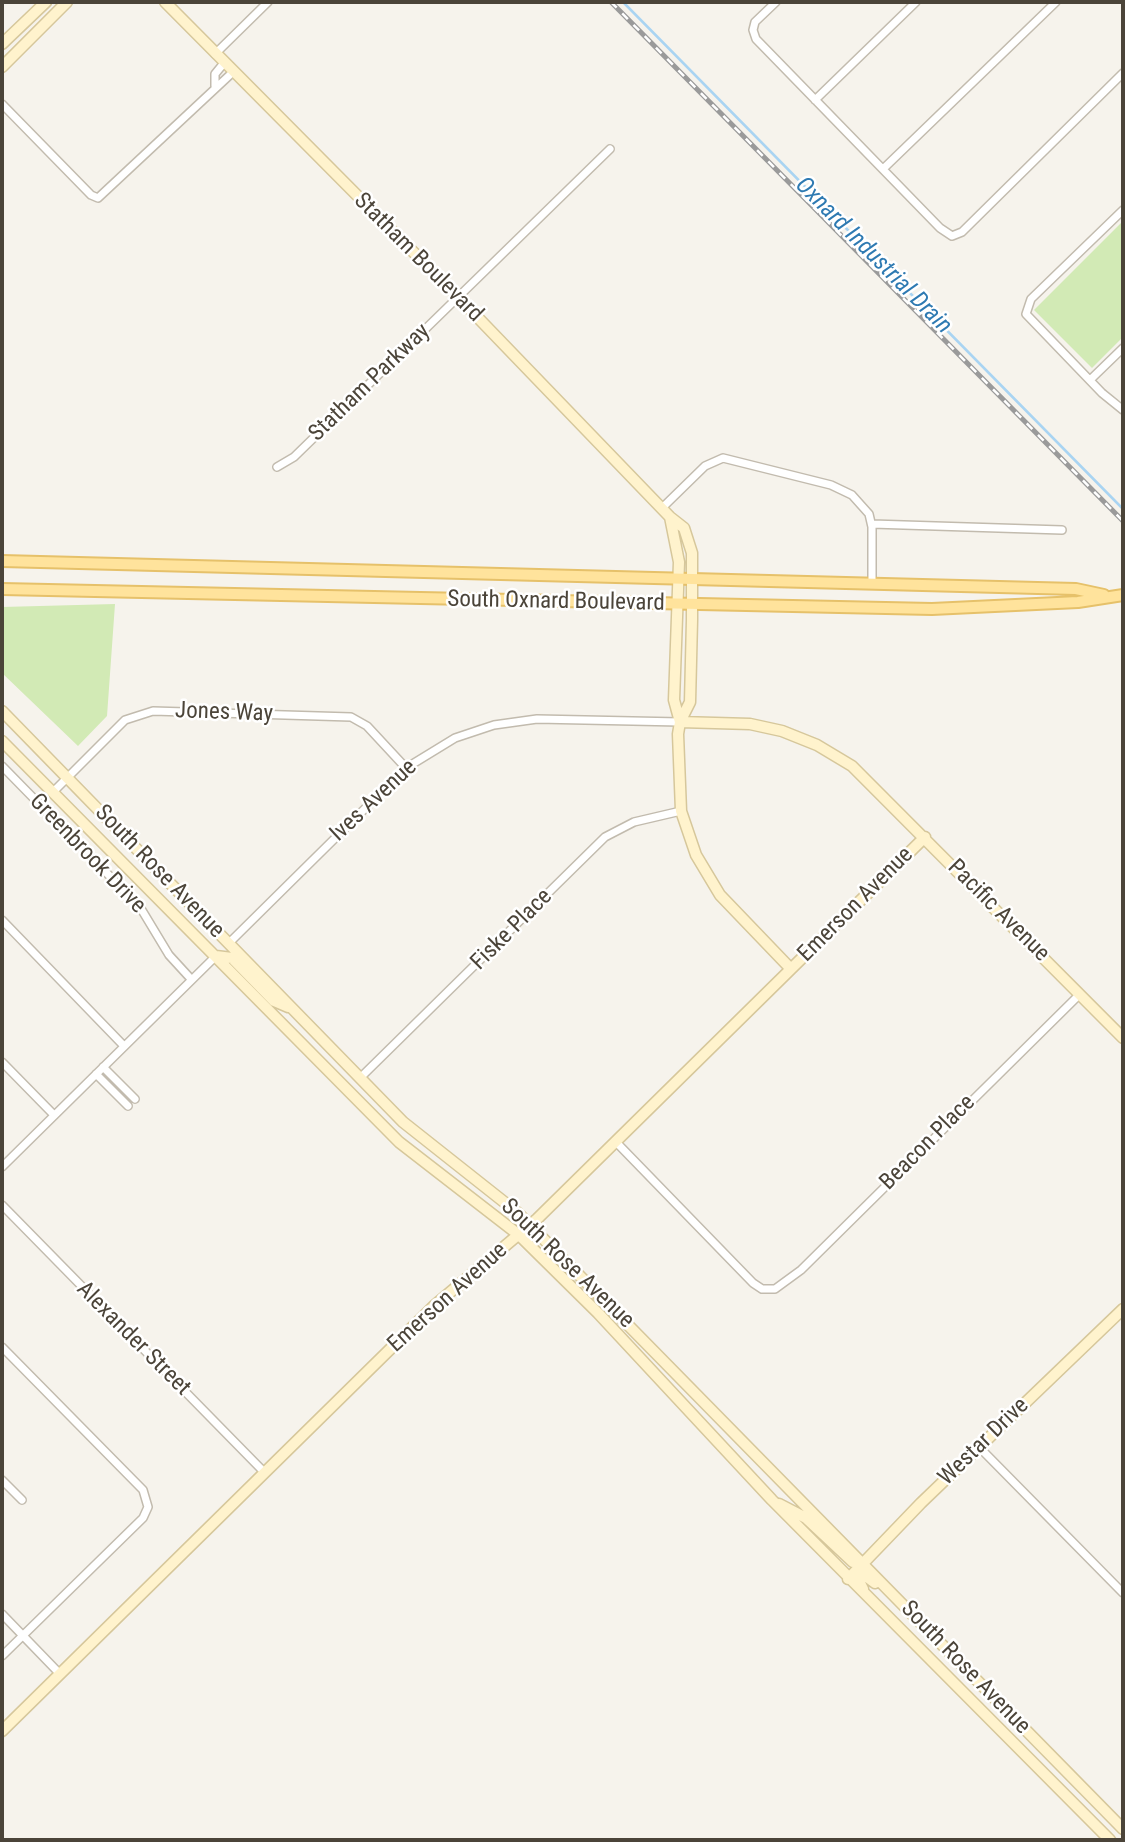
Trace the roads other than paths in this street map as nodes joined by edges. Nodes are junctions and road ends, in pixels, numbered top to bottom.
1 (46, 2) edge
2 (53, 2) edge
3 (67, 2) edge
4 (164, 2) edge
5 (268, 2) edge
6 (776, 2) edge
7 (916, 2) edge
8 (1056, 2) edge
9 (28, 41) junction
10 (2, 44) edge
11 (215, 54) junction
12 (2, 57) edge
13 (224, 63) junction
14 (2, 66) edge
15 (233, 72) junction
16 (1123, 73) edge
17 (215, 86) junction
18 (815, 100) junction
19 (2, 104) edge
20 (610, 149) dead end
21 (883, 169) junction
22 (1123, 210) edge
23 (458, 298) junction
24 (1123, 348) edge
25 (1090, 380) junction
26 (1123, 410) edge
27 (277, 467) dead end
28 (662, 508) junction
29 (670, 517) junction
30 (872, 524) junction
31 (1062, 530) dead end
32 (2, 561) edge
33 (678, 578) junction
34 (691, 579) junction
35 (872, 584) junction
36 (4, 590) edge
37 (1109, 596) junction
38 (1123, 596) edge
39 (676, 605) junction
40 (692, 606) junction
41 (2, 710) edge
42 (680, 722) junction
43 (2, 741) edge
44 (2, 766) edge
45 (406, 768) junction
46 (67, 778) junction
47 (53, 792) junction
48 (681, 811) junction
49 (925, 837) junction
50 (2, 920) edge
51 (228, 944) junction
52 (216, 956) junction
53 (791, 969) junction
54 (191, 979) junction
55 (1080, 994) junction
56 (295, 1010) junction
57 (1123, 1038) edge
58 (124, 1046) junction
59 (2, 1062) edge
60 (103, 1067) junction
61 (96, 1074) junction
62 (360, 1078) junction
63 (135, 1099) dead end
64 (128, 1106) dead end
65 (54, 1115) junction
66 (616, 1142) junction
67 (2, 1167) edge
68 (2, 1205) edge
69 (530, 1225) junction
70 (519, 1235) junction
71 (1121, 1316) edge
72 (2, 1348) edge
73 (979, 1447) junction
74 (265, 1473) junction
75 (2, 1480) edge
76 (22, 1500) dead end
77 (772, 1500) junction
78 (863, 1562) junction
79 (848, 1578) junction
80 (1123, 1593) edge
81 (866, 1596) junction
82 (906, 1607) junction
83 (2, 1614) edge
84 (23, 1635) junction
85 (2, 1656) edge
86 (60, 1674) junction
87 (2, 1731) edge
88 (1123, 1829) edge
89 (1110, 1840) edge

1 - 10 street
2 - 9 street
3 - 9 street
4 - 11 street, Statham Boulevard
5 - 11 street
6 - 18 street
7 - 18 street
8 - 21 street
9 - 12 street
9 - 14 street
11 - 13 street, Statham Boulevard
13 - 15 street, Statham Boulevard
13 - 17 street
15 - 17 street
15 - 23 street, Statham Boulevard
16 - 21 street
17 - 19 street
18 - 21 street
20 - 23 street, Statham Parkway
22 - 25 street
23 - 27 street, Statham Parkway
23 - 28 street, Statham Boulevard
24 - 25 street
25 - 26 street
28 - 29 street, Statham Boulevard
28 - 30 street
29 - 33 street, Statham Boulevard
29 - 34 street, Statham Boulevard
30 - 31 street
30 - 35 street
32 - 33 main road, South Oxnard Boulevard
33 - 34 main road, South Oxnard Boulevard
33 - 39 street, Statham Boulevard
34 - 35 main road, South Oxnard Boulevard
34 - 40 street, Statham Boulevard
35 - 37 main road, South Oxnard Boulevard
36 - 39 main road, South Oxnard Boulevard
37 - 38 main road, South Oxnard Boulevard
37 - 40 main road, South Oxnard Boulevard
39 - 40 main road, South Oxnard Boulevard
39 - 42 street, Statham Boulevard
40 - 42 street, Statham Boulevard
41 - 46 street, South Rose Avenue
42 - 45 street, Ives Avenue
42 - 48 street, Statham Boulevard
42 - 49 street, Pacific Avenue
43 - 47 street, South Rose Avenue
44 - 54 street, Greenbrook Drive
45 - 46 street, Jones Way
45 - 51 street, Ives Avenue
46 - 47 street, Jones Way
46 - 51 street, South Rose Avenue
47 - 52 street, South Rose Avenue
48 - 53 street, Statham Boulevard
48 - 62 street, Fiske Place
49 - 53 street, Emerson Avenue
49 - 55 street, Pacific Avenue
50 - 58 street
51 - 56 street, South Rose Avenue
52 - 54 street
52 - 56 street
52 - 70 street, South Rose Avenue
53 - 66 street, Emerson Avenue
54 - 58 street
55 - 57 street, Pacific Avenue
55 - 66 street, Beacon Place
56 - 62 street, South Rose Avenue
58 - 60 street
59 - 65 street
60 - 61 street
60 - 63 street
61 - 64 street
61 - 65 street
62 - 69 street, South Rose Avenue
65 - 67 street
66 - 69 street, Emerson Avenue
68 - 74 street, Alexander Street
69 - 70 street, Emerson Avenue
69 - 78 street, South Rose Avenue
70 - 74 street, Emerson Avenue
70 - 77 street, South Rose Avenue
71 - 73 street, Westar Drive
72 - 84 street
73 - 78 street, Westar Drive
73 - 80 street
74 - 86 street, Emerson Avenue
75 - 76 street
77 - 78 street
77 - 79 street, South Rose Avenue
78 - 79 street, Westar Drive
78 - 82 street, South Rose Avenue
79 - 81 street, South Rose Avenue
81 - 82 street
81 - 89 street, South Rose Avenue
82 - 88 street, South Rose Avenue
83 - 84 street
84 - 85 street
84 - 86 street
86 - 87 street, Emerson Avenue

